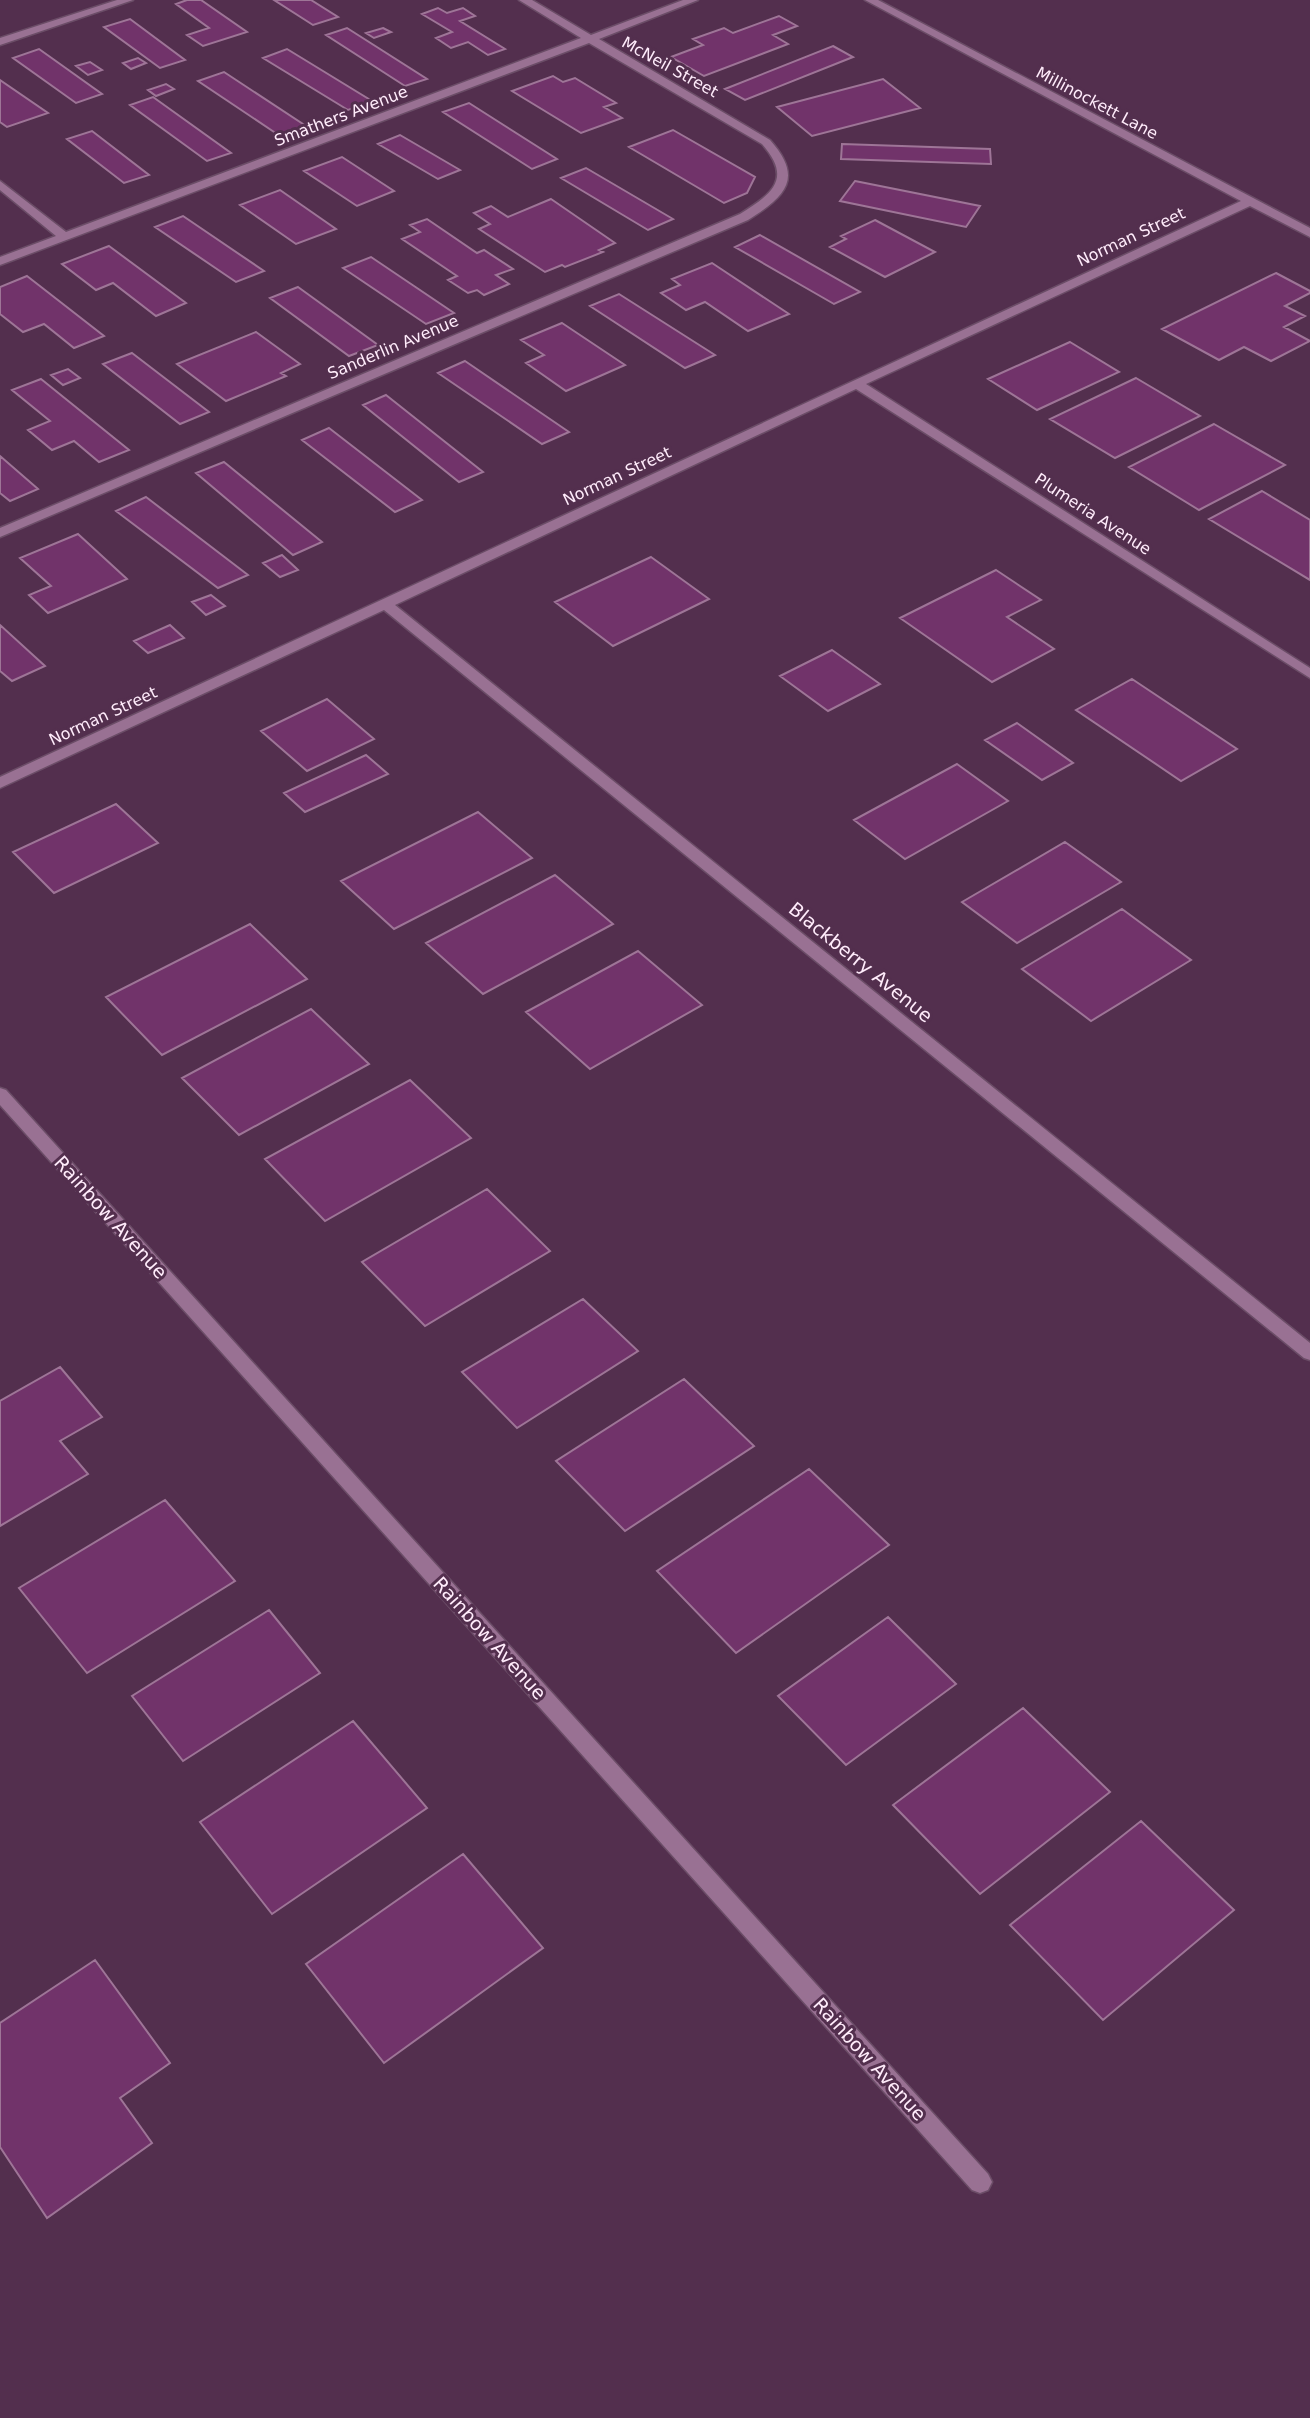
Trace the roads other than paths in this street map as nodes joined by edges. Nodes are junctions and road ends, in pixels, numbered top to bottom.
1 (128, 0) edge
2 (524, 0) edge
3 (693, 0) edge
4 (870, 0) edge
5 (588, 40) junction
6 (0, 43) edge
7 (785, 175) joint
8 (0, 184) edge
9 (1250, 201) junction
10 (1310, 233) edge
11 (65, 237) junction
12 (0, 261) edge
13 (857, 384) junction
14 (0, 533) edge
15 (385, 604) junction
16 (1310, 674) edge
17 (0, 783) edge
18 (0, 1094) edge
19 (1310, 1353) edge
20 (980, 2182) dead end

1 - 6 street
2 - 5 street, McNeil Street
3 - 5 street, Smathers Avenue
4 - 9 street, Millinockett Lane
5 - 7 street, McNeil Street
5 - 11 street, Smathers Avenue
7 - 14 street, Sanderlin Avenue
8 - 11 street
9 - 10 street, Millinockett Lane
9 - 13 street, Norman Street
11 - 12 street, Smathers Avenue
13 - 15 street, Norman Street
13 - 16 street, Plumeria Avenue
15 - 17 street, Norman Street
15 - 19 street, Blackberry Avenue
18 - 20 street, Rainbow Avenue

